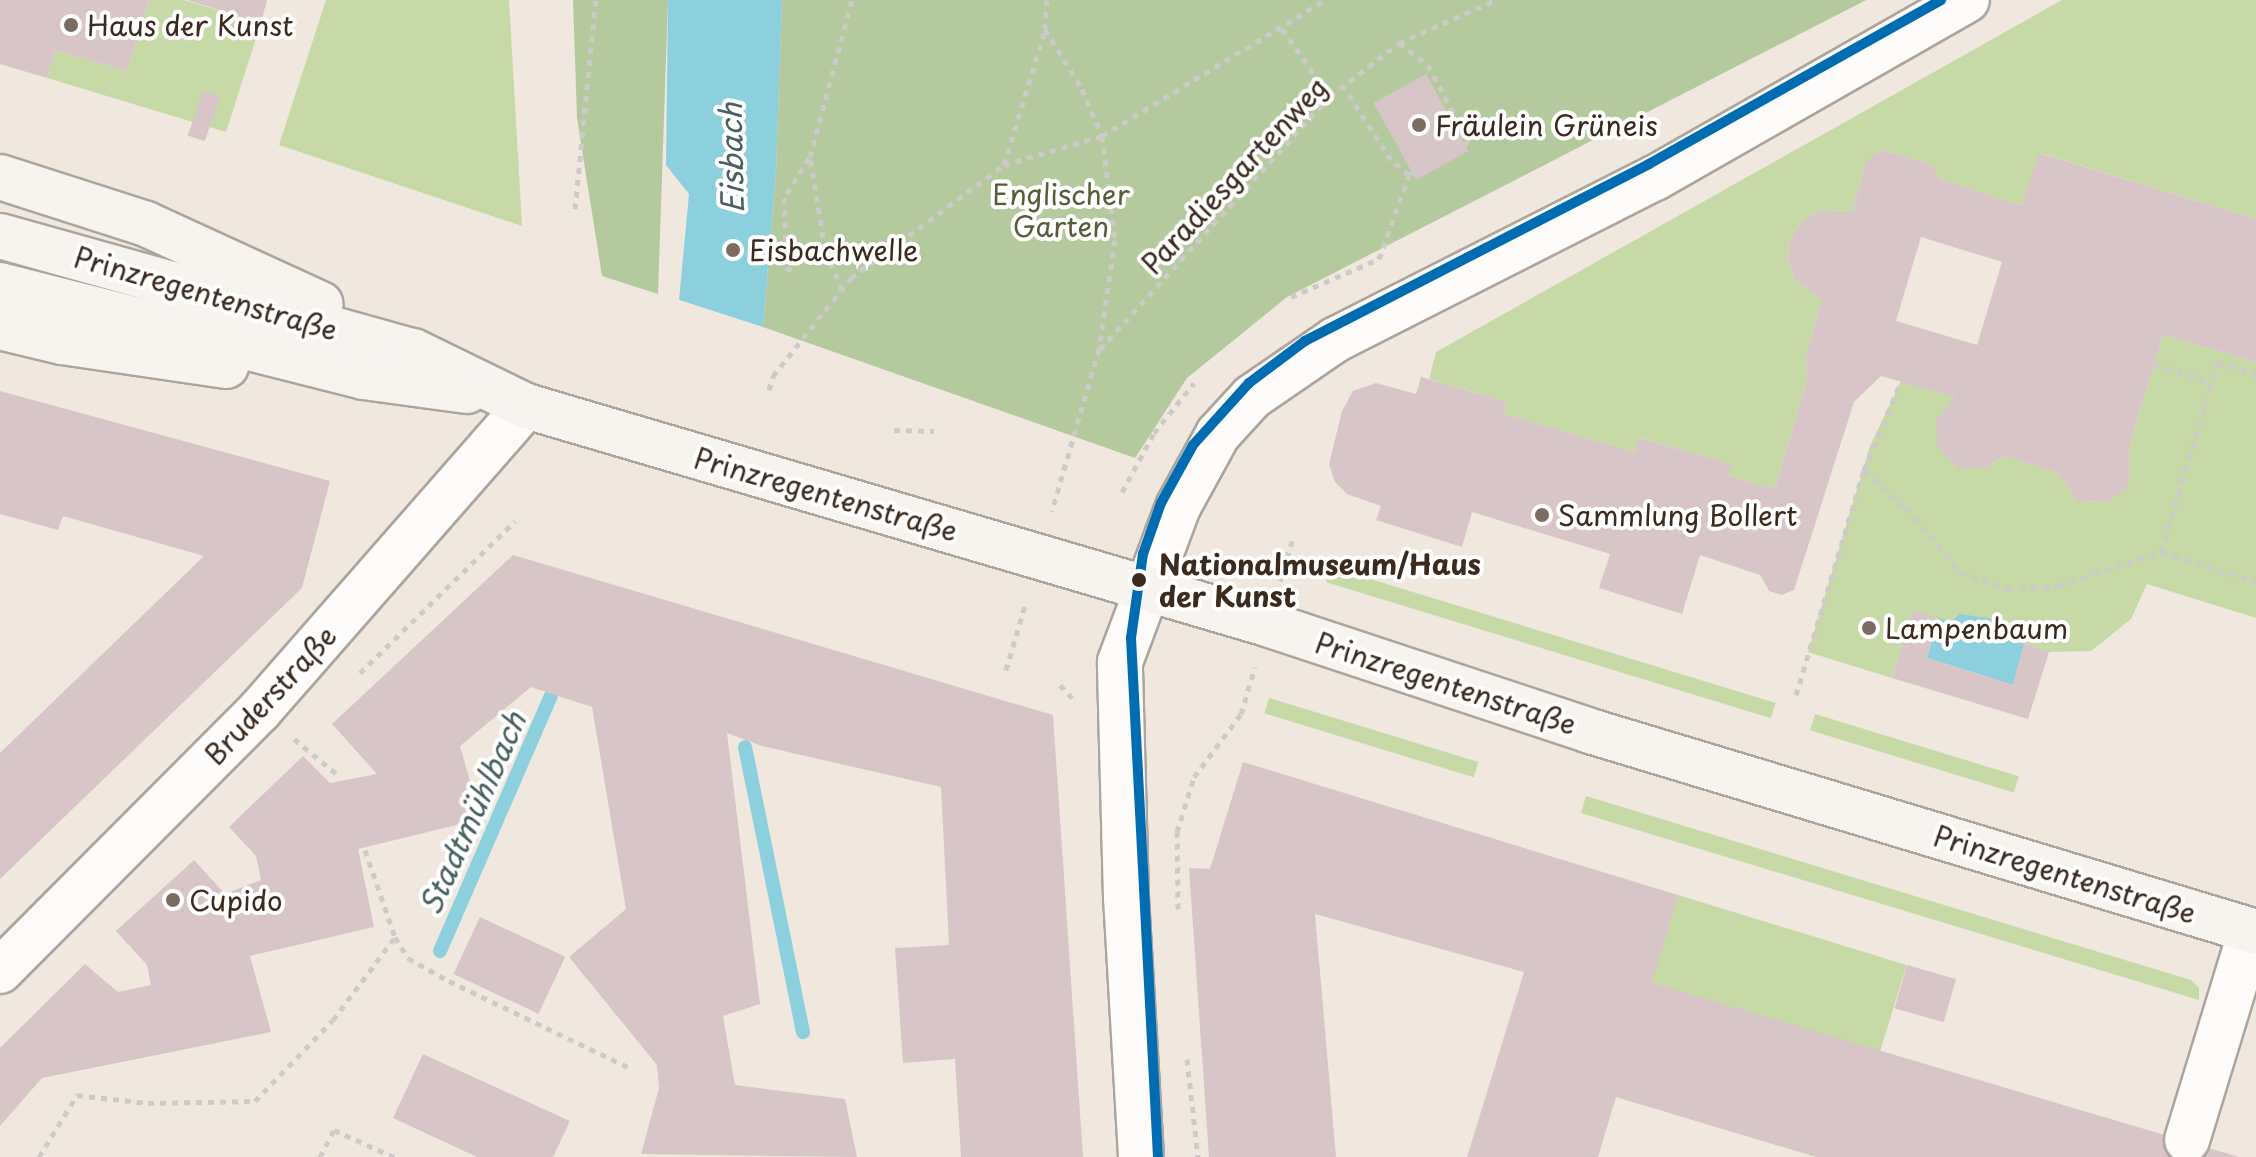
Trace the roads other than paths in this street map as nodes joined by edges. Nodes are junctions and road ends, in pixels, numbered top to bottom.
1 (1967, 0) edge
2 (0, 177) edge
3 (0, 236) edge
4 (0, 285) edge
5 (0, 327) edge
6 (413, 351) junction
7 (363, 377) junction
8 (512, 400) junction
9 (1144, 589) junction
10 (2254, 931) edge
11 (0, 971) edge
12 (2187, 1140) dead end
13 (1141, 1157) edge

1 - 9 street
2 - 6 main road
3 - 6 main road, Prinzregentenstraße
4 - 7 main road, Prinzregentenstraße
5 - 7 main road
6 - 8 main road, Prinzregentenstraße
7 - 8 main road, Prinzregentenstraße
8 - 9 main road, Prinzregentenstraße
8 - 11 street, Bruderstraße
9 - 10 main road, Prinzregentenstraße
9 - 13 street
10 - 12 street

